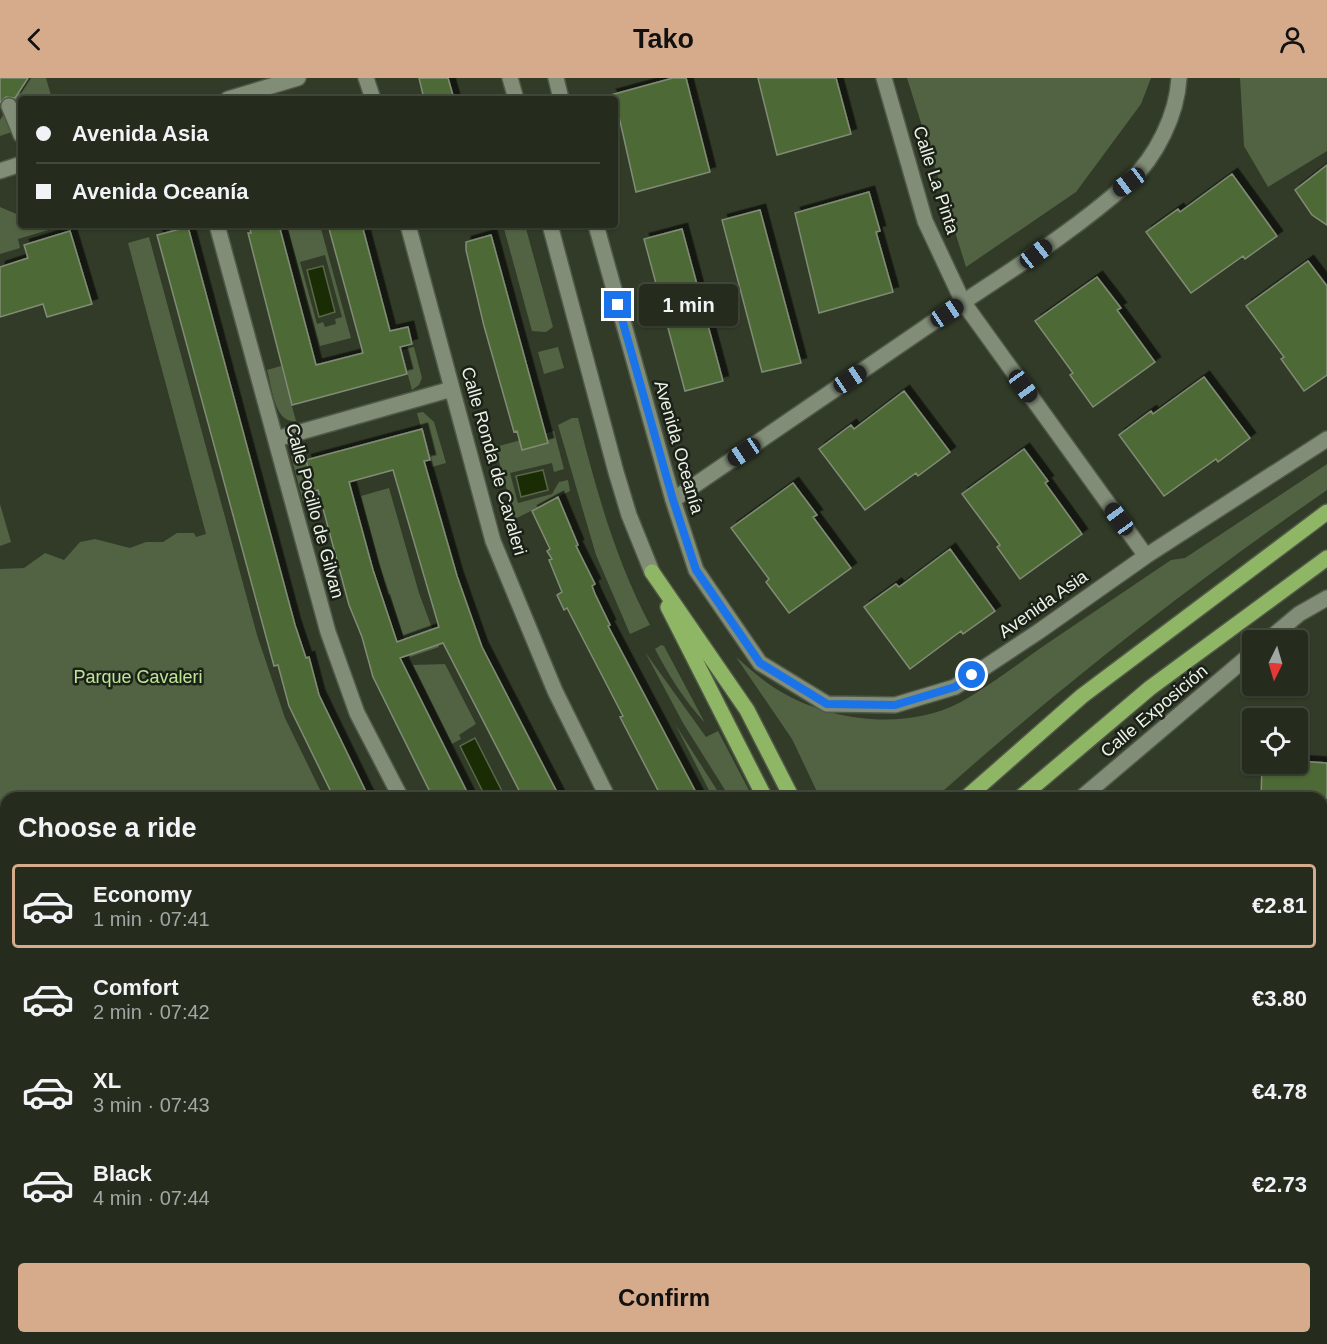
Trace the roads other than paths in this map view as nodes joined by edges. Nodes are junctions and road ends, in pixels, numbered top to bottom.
1 (298, 78) edge
2 (366, 78) edge
3 (510, 78) edge
4 (556, 78) edge
5 (884, 78) edge
6 (1179, 78) edge
7 (265, 82) edge
8 (235, 96) edge
9 (372, 96) edge
10 (515, 96) edge
11 (560, 96) edge
12 (9, 106) dead end
13 (18, 128) edge
14 (18, 165) edge
15 (0, 171) edge
16 (218, 228) edge
17 (409, 228) edge
18 (551, 228) edge
19 (597, 228) edge
20 (963, 302) junction
21 (452, 389) junction
22 (276, 439) junction
23 (1327, 439) edge
24 (673, 500) junction
25 (1327, 512) edge
26 (1146, 556) junction
27 (1327, 558) edge
28 (652, 572) junction
29 (1327, 598) edge
30 (1280, 630) edge
31 (1242, 661) edge
32 (760, 663) joint
33 (398, 792) edge
34 (605, 792) edge
35 (762, 792) edge
36 (789, 792) edge
37 (973, 792) edge
38 (1027, 792) edge
39 (1088, 792) edge

1 - 7 street
2 - 9 street
3 - 10 street
4 - 11 street
5 - 20 street, Calle La Pinta
6 - 20 street
7 - 8 street
12 - 13 street
14 - 15 street
16 - 22 street, Calle Pocillo de Gilvan
17 - 21 street, Calle Ronda de Cavaleri
18 - 28 street
19 - 24 street, Avenida Oceanía
20 - 24 street
20 - 26 street, Calle La Pinta
21 - 22 street
21 - 34 street, Calle Ronda de Cavaleri
22 - 33 street, Calle Pocillo de Gilvan
23 - 26 street, Avenida Asia
24 - 32 street, Avenida Oceanía
25 - 37 main road
26 - 32 street, Avenida Asia
27 - 38 main road
28 - 35 main road
28 - 36 main road
29 - 30 street
31 - 39 street, Calle Exposición

